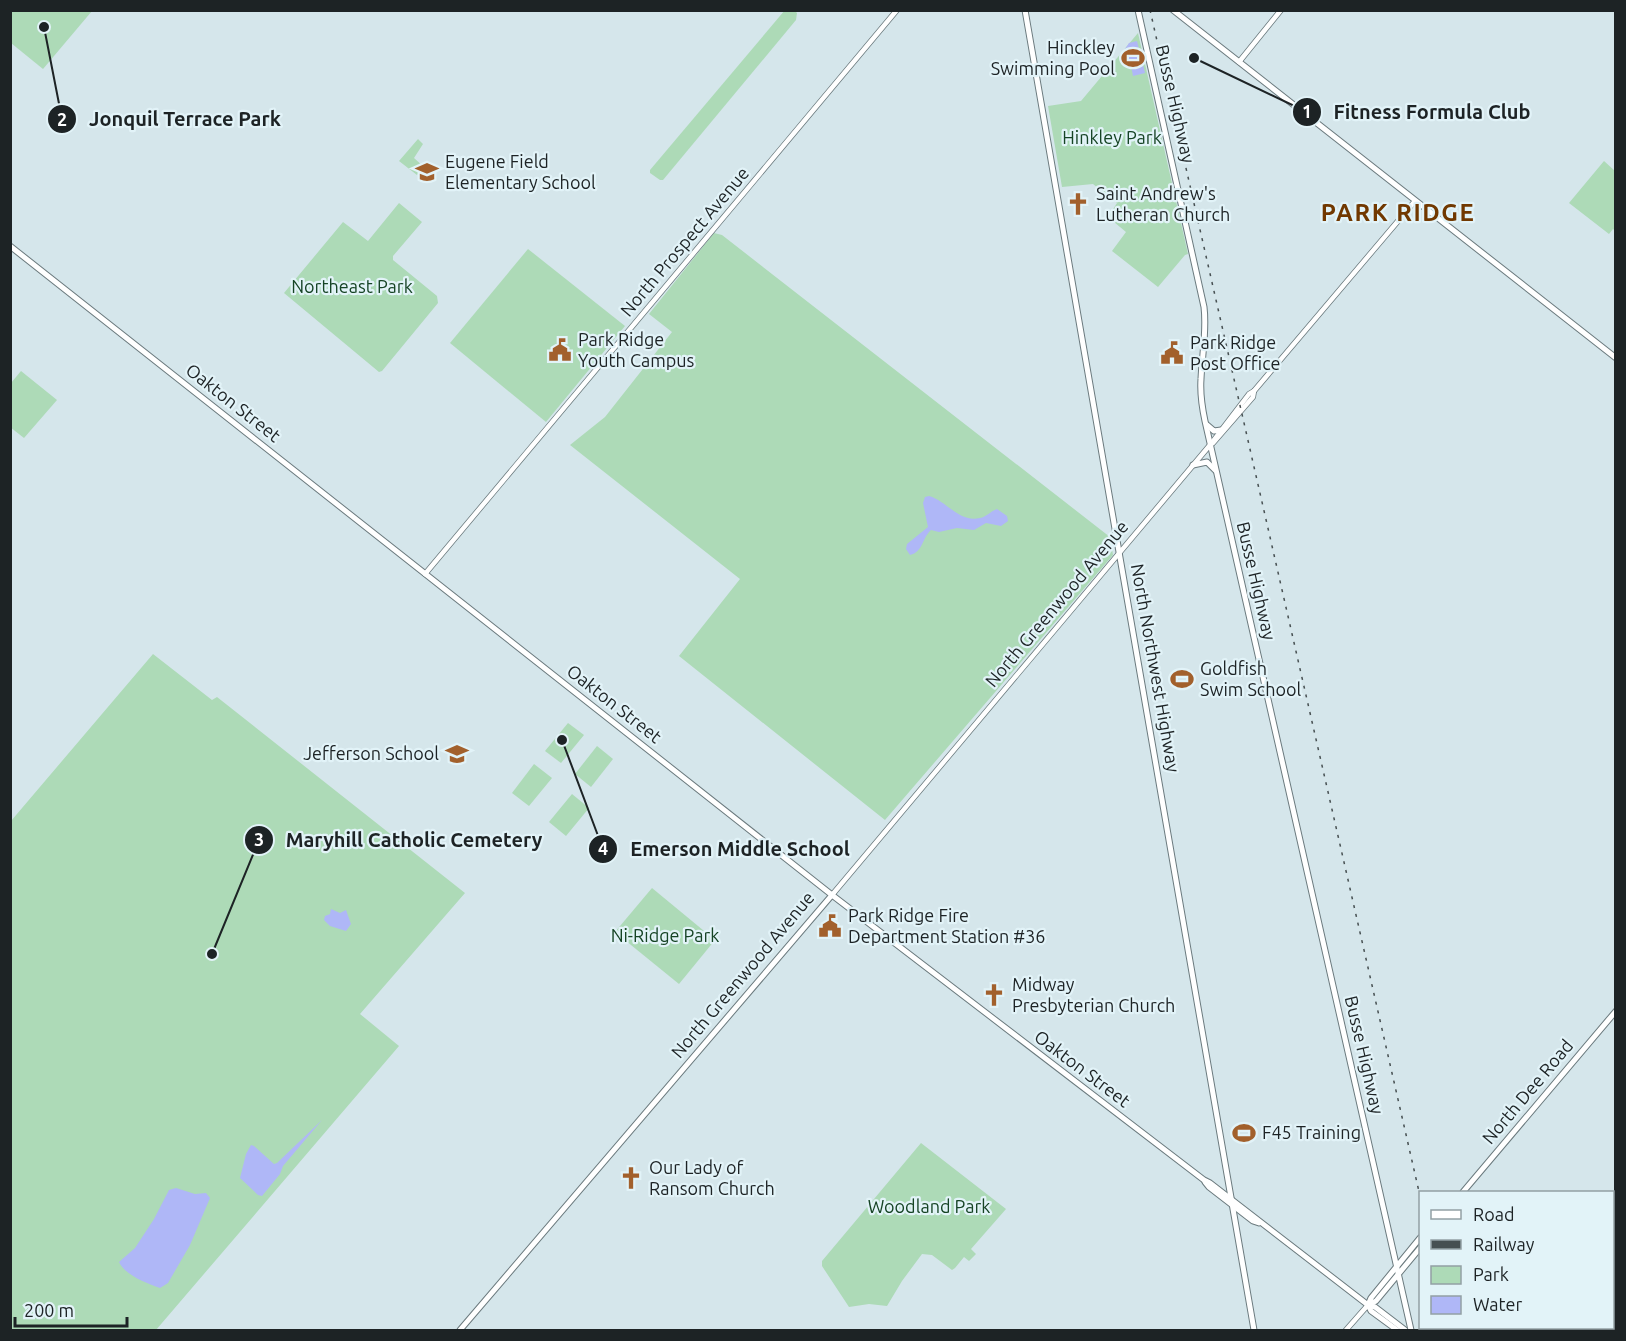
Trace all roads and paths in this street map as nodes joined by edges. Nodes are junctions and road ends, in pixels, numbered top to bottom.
1 (897, 10) edge
2 (1025, 10) edge
3 (1138, 10) edge
4 (1173, 10) edge
5 (1281, 10) edge
6 (1239, 62) junction
7 (1415, 201) junction
8 (10, 246) edge
9 (1616, 358) edge
10 (1254, 392) junction
11 (1205, 421) junction
12 (1221, 430) junction
13 (1210, 445) junction
14 (1193, 465) junction
15 (1216, 471) junction
16 (1119, 553) junction
17 (425, 574) junction
18 (832, 895) junction
19 (1616, 1011) edge
20 (1229, 1179) junction
21 (1204, 1180) junction
22 (1216, 1187) junction
23 (1464, 1191) edge
24 (1232, 1202) junction
25 (1250, 1218) junction
26 (1261, 1224) junction
27 (1236, 1228) junction
28 (1419, 1239) edge
29 (1419, 1249) edge
30 (1410, 1251) junction
31 (1394, 1252) junction
32 (1397, 1266) junction
33 (1399, 1274) junction
34 (1368, 1305) junction
35 (460, 1330) edge
36 (1254, 1330) edge
37 (1346, 1330) edge
38 (1397, 1330) edge
39 (1405, 1330) edge
40 (1411, 1330) edge

1 - 17 street, North Prospect Avenue
2 - 16 main road, North Northwest Highway
3 - 11 main road, Busse Highway
4 - 6 main road
5 - 6 street
6 - 7 main road
7 - 9 main road
7 - 10 street, North Greenwood Avenue
8 - 17 main road, Oakton Street
10 - 12 street, North Greenwood Avenue
10 - 13 street, North Greenwood Avenue
11 - 12 main road
11 - 13 main road, Busse Highway
12 - 13 street, North Greenwood Avenue
13 - 14 street, North Greenwood Avenue
13 - 15 main road, Busse Highway
14 - 15 main road
14 - 16 street, North Greenwood Avenue
15 - 31 main road, Busse Highway
16 - 18 street, North Greenwood Avenue
16 - 20 main road, North Northwest Highway
17 - 18 main road, Oakton Street
18 - 21 main road, Oakton Street
18 - 35 main road, North Greenwood Avenue
19 - 23 main road, North Dee Road
20 - 22 main road
20 - 24 main road, North Northwest Highway
21 - 22 main road, Oakton Street
21 - 24 main road, Oakton Street
22 - 24 main road, Oakton Street
24 - 25 main road, Oakton Street
24 - 26 main road, Oakton Street
24 - 27 main road, North Northwest Highway
25 - 26 main road, Oakton Street
25 - 27 main road
26 - 34 main road, Oakton Street
27 - 36 main road, North Northwest Highway
28 - 30 main road
29 - 33 main road
30 - 31 main road
30 - 32 main road
31 - 32 main road, Busse Highway
32 - 33 main road, Busse Highway
32 - 34 main road
33 - 34 main road
33 - 40 main road, Busse Highway
34 - 37 street
34 - 38 main road, Oakton Street
34 - 39 main road, Oakton Street

